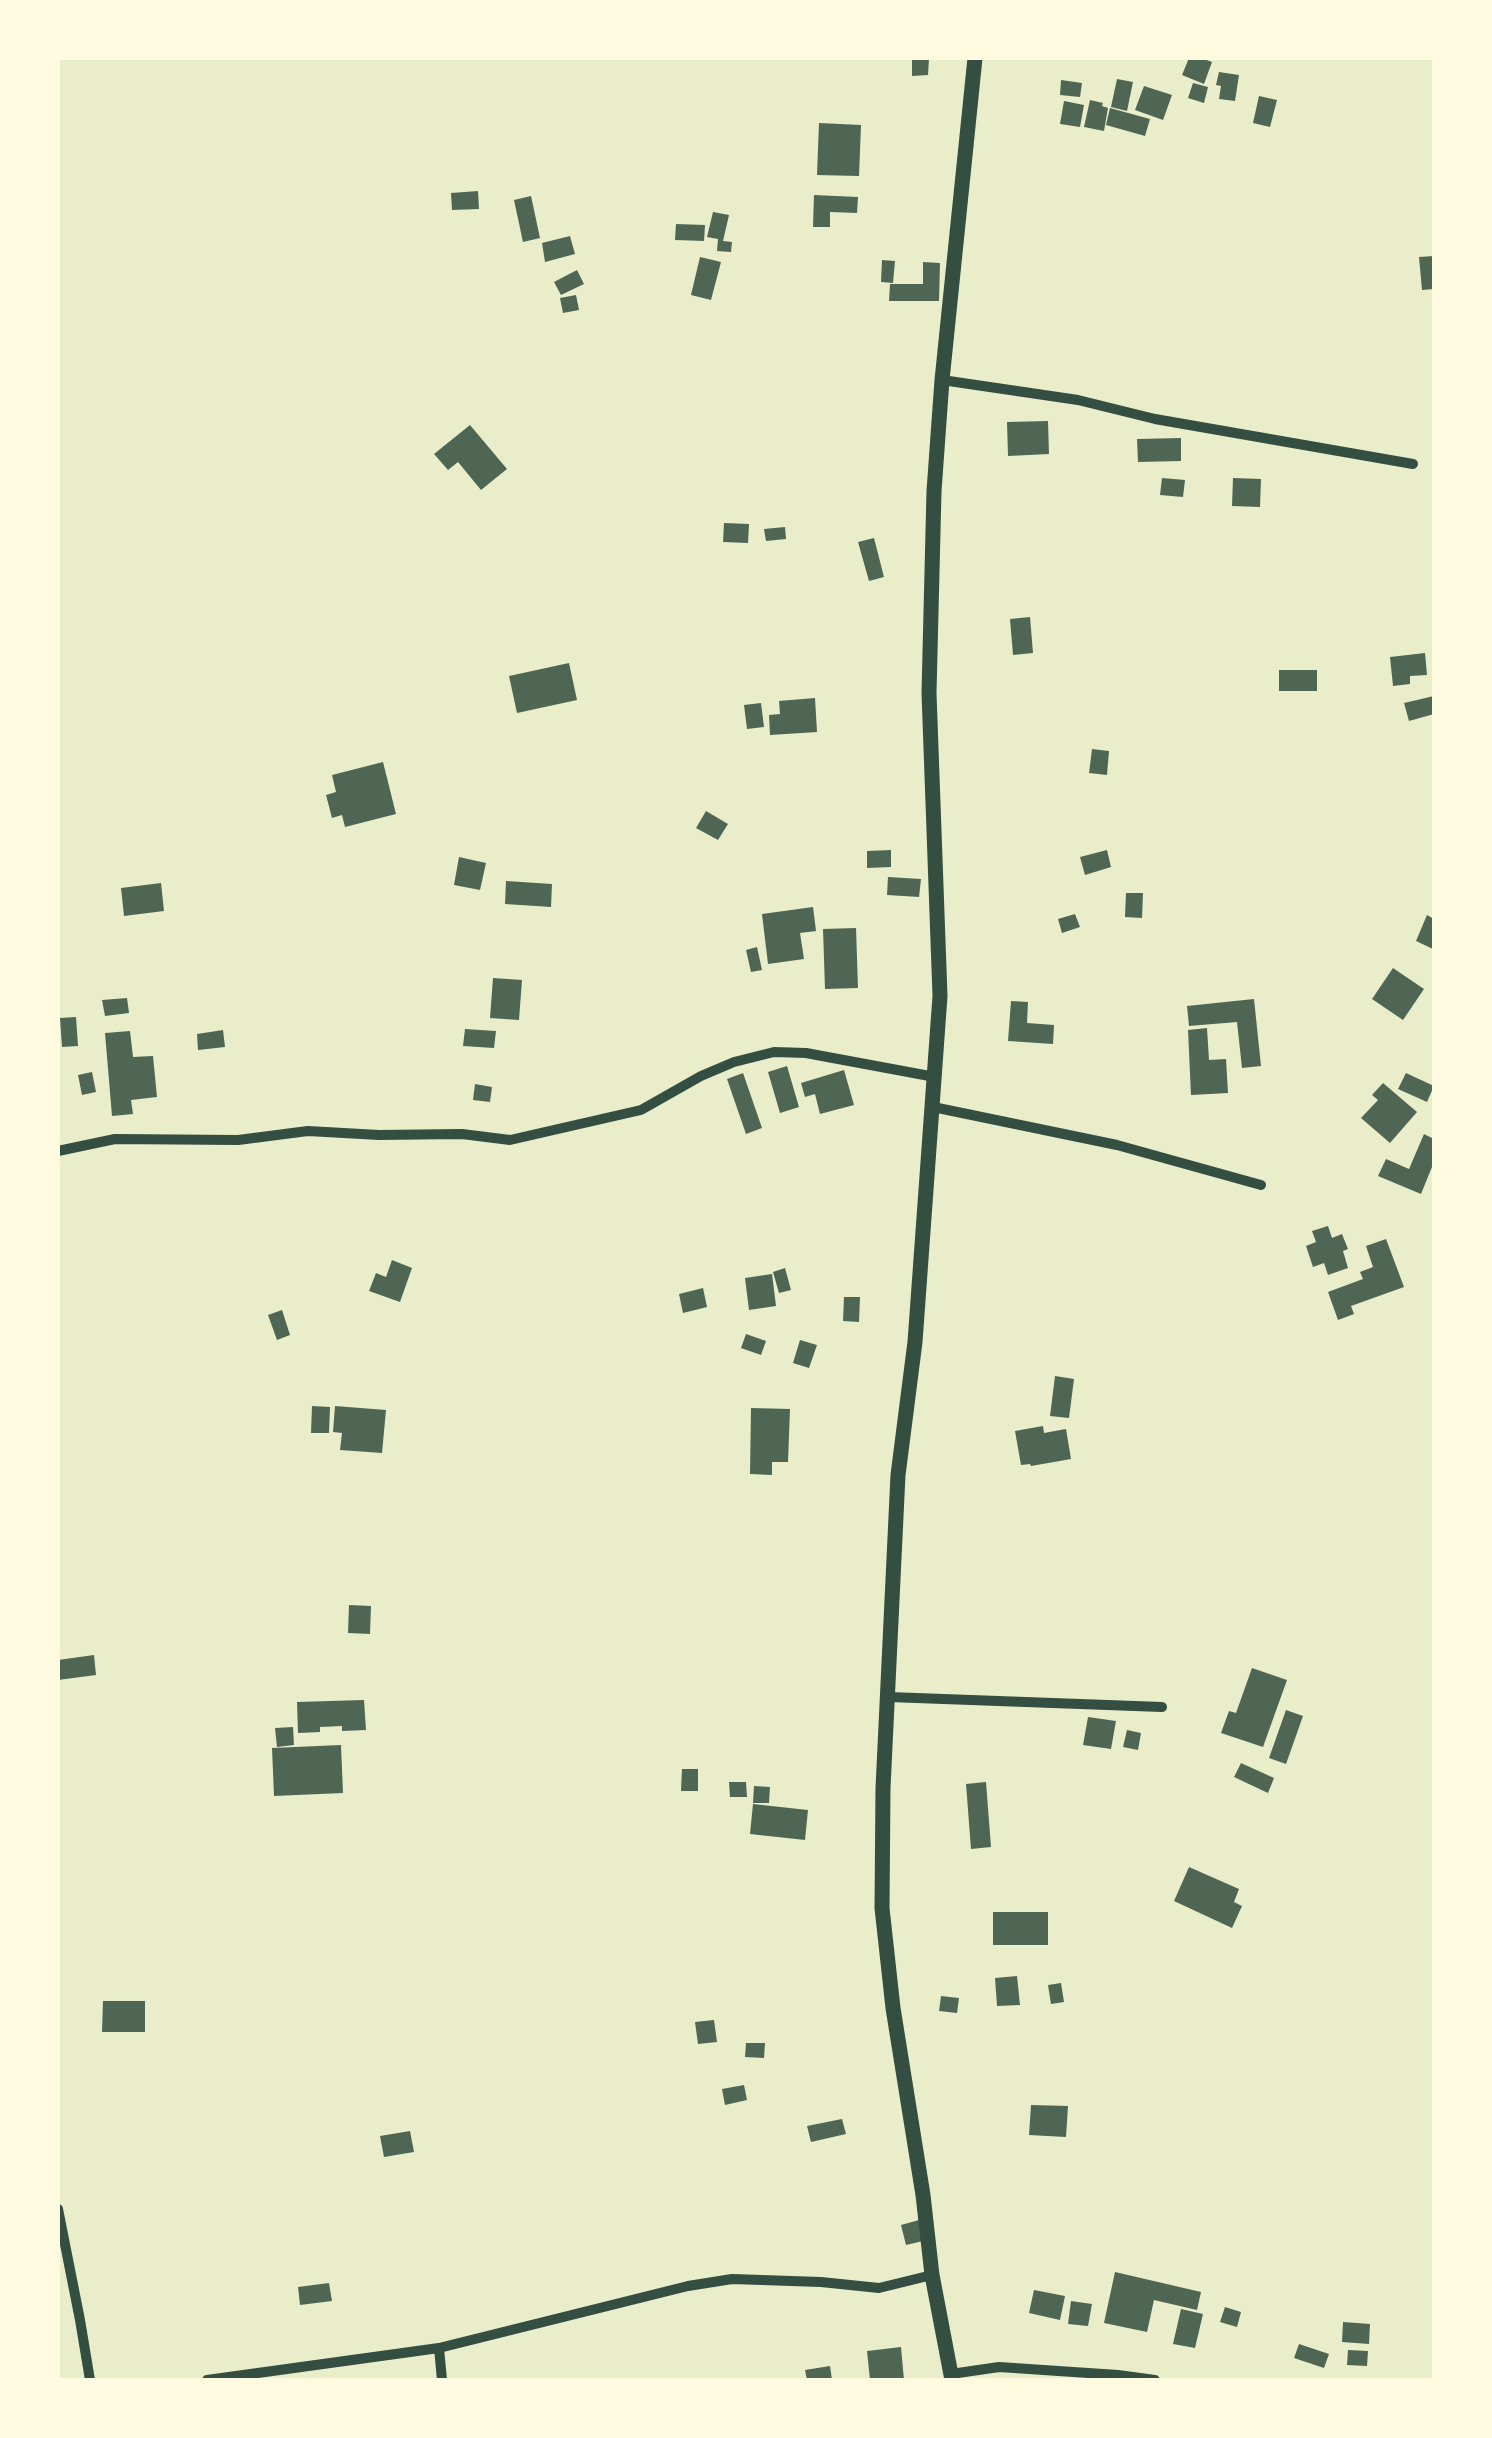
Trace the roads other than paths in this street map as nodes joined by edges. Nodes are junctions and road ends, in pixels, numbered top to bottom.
1 (975, 58) edge
2 (942, 380) junction
3 (1413, 464) dead end
4 (934, 1077) junction
5 (933, 1107) junction
6 (58, 1151) edge
7 (1260, 1185) dead end
8 (889, 1697) junction
9 (1162, 1707) dead end
10 (58, 2208) edge
11 (932, 2275) junction
12 (439, 2348) junction
13 (952, 2377) edge
14 (90, 2380) edge
15 (207, 2380) edge
16 (442, 2380) edge
17 (1155, 2380) edge

1 - 2 street
2 - 3 street
2 - 4 street
4 - 5 street
4 - 6 street
5 - 7 street
5 - 8 street
8 - 9 street
8 - 11 street
10 - 14 street
11 - 12 street
11 - 13 street
12 - 15 street
12 - 16 street
13 - 17 street

